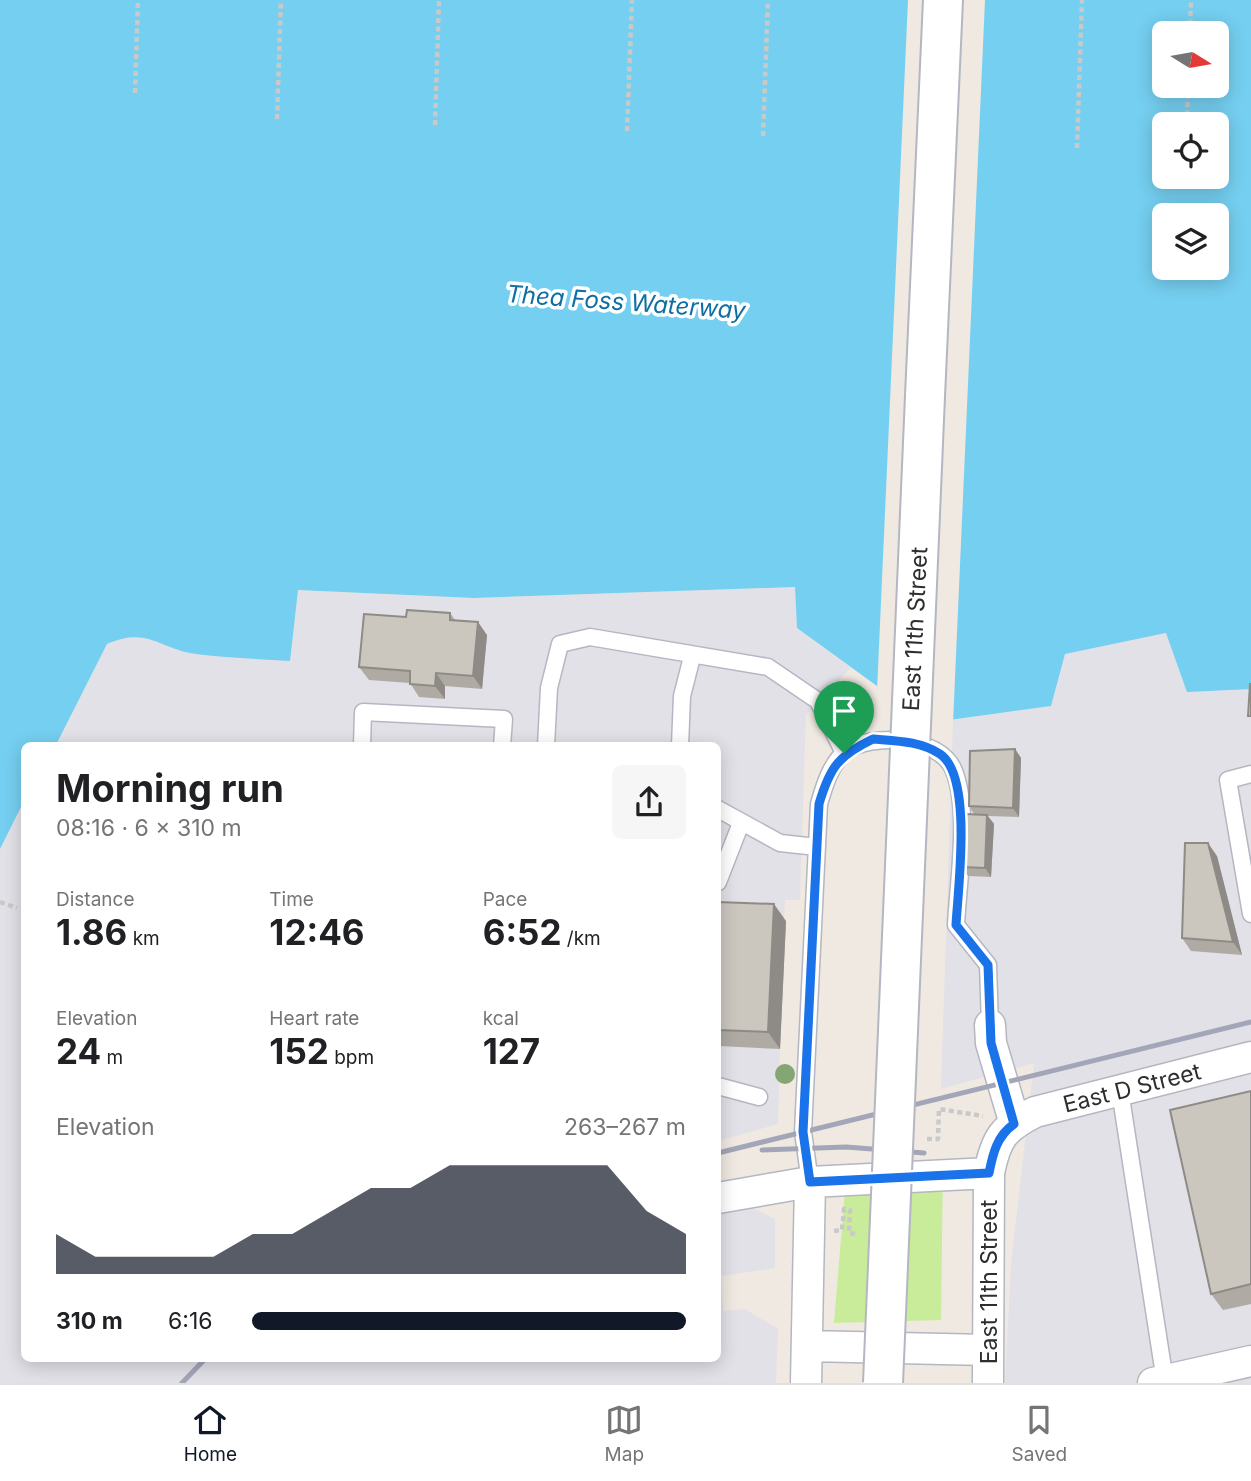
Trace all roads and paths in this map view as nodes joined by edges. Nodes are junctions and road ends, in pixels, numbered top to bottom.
1 (138, 0) edge
2 (281, 0) edge
3 (439, 0) edge
4 (632, 0) edge
5 (768, 0) edge
6 (943, 0) edge
7 (1082, 0) edge
8 (1191, 0) edge
9 (1190, 21) edge
10 (135, 93) dead end
11 (276, 119) dead end
12 (435, 125) dead end
13 (627, 131) dead end
14 (763, 136) dead end
15 (1077, 148) dead end
16 (692, 657) junction
17 (362, 742) edge
18 (502, 742) edge
19 (546, 742) edge
20 (680, 742) edge
21 (844, 753) junction
22 (1251, 774) edge
23 (721, 811) edge
24 (741, 823) junction
25 (817, 847) junction
26 (721, 874) edge
27 (0, 902) edge
28 (17, 908) dead end
29 (1251, 914) edge
30 (990, 1026) joint
31 (1251, 1057) edge
32 (721, 1087) edge
33 (1121, 1091) junction
34 (759, 1097) dead end
35 (966, 1111) dead end
36 (1014, 1124) junction
37 (927, 1139) dead end
38 (989, 1173) junction
39 (810, 1182) junction
40 (721, 1197) edge
41 (842, 1230) dead end
42 (856, 1234) dead end
43 (807, 1346) junction
44 (988, 1350) junction
45 (1251, 1362) edge
46 (1159, 1382) edge
47 (806, 1383) edge
48 (883, 1383) edge
49 (988, 1383) edge

1 - 10 path
2 - 11 path
3 - 12 path
4 - 13 path
5 - 14 path
6 - 48 street, East 11th Street, bridge
7 - 15 path
8 - 9 path
16 - 19 lane
16 - 20 lane
16 - 21 lane
17 - 18 lane
21 - 25 lane
21 - 30 lane
22 - 29 lane
23 - 24 lane
24 - 25 lane
24 - 26 lane
25 - 39 lane
27 - 28 path
30 - 36 street
31 - 33 street, East D Street
32 - 34 lane
33 - 36 street, East D Street
33 - 46 lane
35 - 37 path
36 - 38 street, East 11th Street
38 - 39 street
38 - 44 street, East 11th Street
39 - 40 street
39 - 43 street
41 - 42 path
43 - 44 street
43 - 47 street
44 - 49 street, East 11th Street
45 - 46 street

